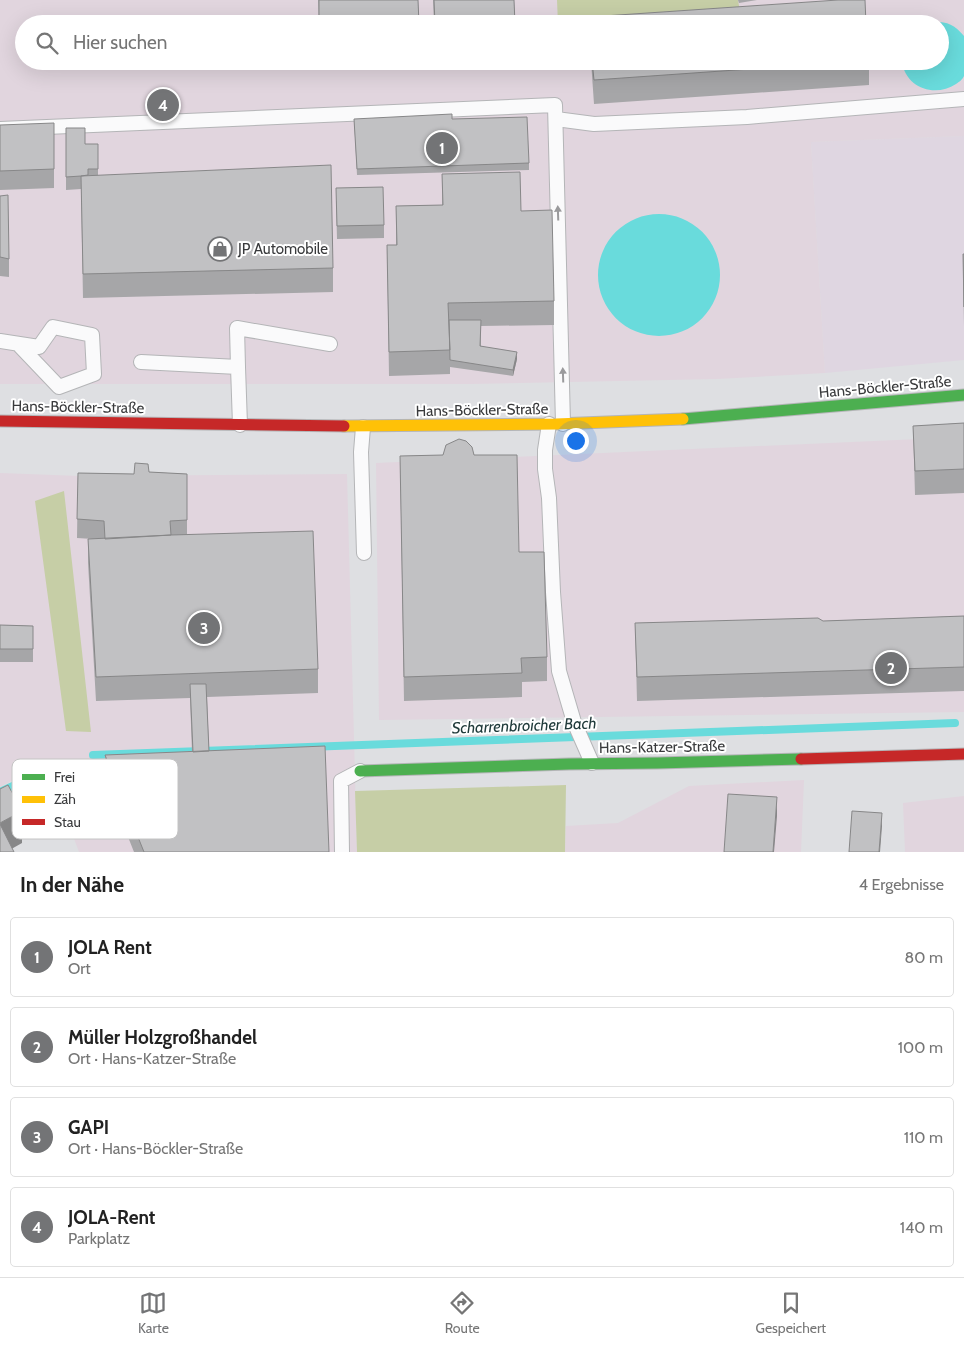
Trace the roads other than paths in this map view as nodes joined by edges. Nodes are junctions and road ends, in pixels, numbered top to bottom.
1 (964, 99) edge
2 (556, 119) junction
3 (0, 129) edge
4 (0, 341) edge
5 (18, 344) junction
6 (330, 344) dead end
7 (141, 362) dead end
8 (238, 367) junction
9 (964, 395) edge
10 (0, 421) edge
11 (556, 424) junction
12 (240, 425) junction
13 (363, 427) junction
14 (364, 553) dead end
15 (964, 754) edge
16 (592, 763) junction
17 (360, 771) joint
18 (342, 852) edge

1 - 2 lane
2 - 3 lane
11 -> 2 lane
4 - 5 lane
5 - 5 lane
6 - 8 lane
7 - 8 lane
8 - 12 lane
9 - 11 street, Hans-Böckler-Straße
10 - 12 street, Hans-Böckler-Straße
11 - 13 street, Hans-Böckler-Straße
11 - 16 lane
12 - 13 street, Hans-Böckler-Straße
13 - 14 lane
15 - 16 street, Hans-Katzer-Straße
16 - 17 street, Hans-Katzer-Straße
17 - 18 lane

